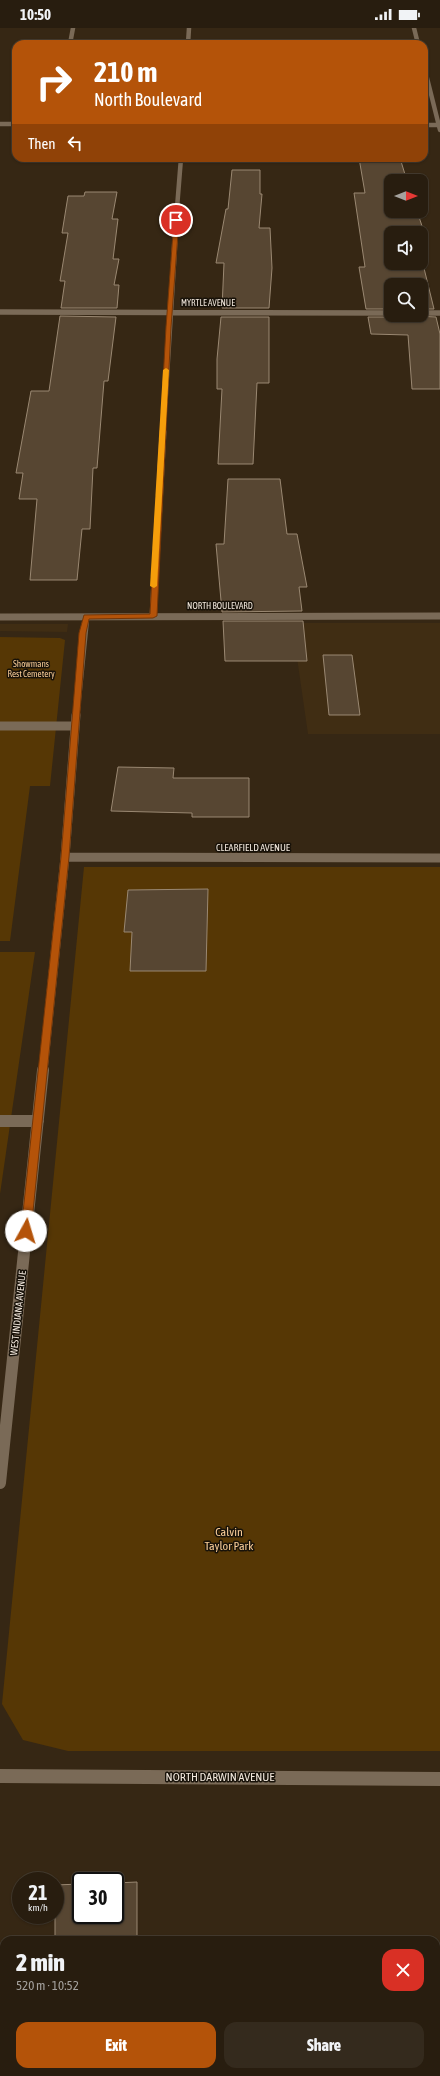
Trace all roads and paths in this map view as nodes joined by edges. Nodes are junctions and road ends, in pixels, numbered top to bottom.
1 (73, 28) edge
2 (189, 28) edge
3 (414, 28) edge
4 (71, 40) edge
5 (188, 40) edge
6 (417, 40) edge
7 (428, 82) edge
8 (0, 124) edge
9 (12, 124) edge
10 (428, 125) edge
11 (439, 125) edge
12 (440, 130) edge
13 (181, 162) edge
14 (0, 312) edge
15 (169, 312) junction
16 (384, 313) edge
17 (428, 313) edge
18 (440, 313) edge
19 (153, 616) junction
20 (440, 616) edge
21 (0, 617) edge
22 (86, 617) junction
23 (0, 726) edge
24 (76, 726) junction
25 (65, 857) junction
26 (440, 858) edge
27 (0, 1121) edge
28 (38, 1121) junction
29 (0, 1483) edge
30 (0, 1776) edge
31 (440, 1779) edge

1 - 4 street
2 - 5 street
3 - 6 street
7 - 11 street
8 - 9 street
10 - 11 street
11 - 12 street
13 - 15 street
14 - 15 street, MYRTLE AVENUE
15 - 16 street, MYRTLE AVENUE
15 - 19 street
17 - 18 street
19 - 20 street, NORTH BOULEVARD
19 - 22 street, NORTH BOULEVARD
21 - 22 street, NORTH BOULEVARD
22 - 24 street, WEST INDIANA AVENUE
23 - 24 street
24 - 25 street, WEST INDIANA AVENUE
25 - 26 street, CLEARFIELD AVENUE
25 - 28 street, WEST INDIANA AVENUE
27 - 28 street
28 - 29 street, WEST INDIANA AVENUE
30 - 31 street, NORTH DARWIN AVENUE

